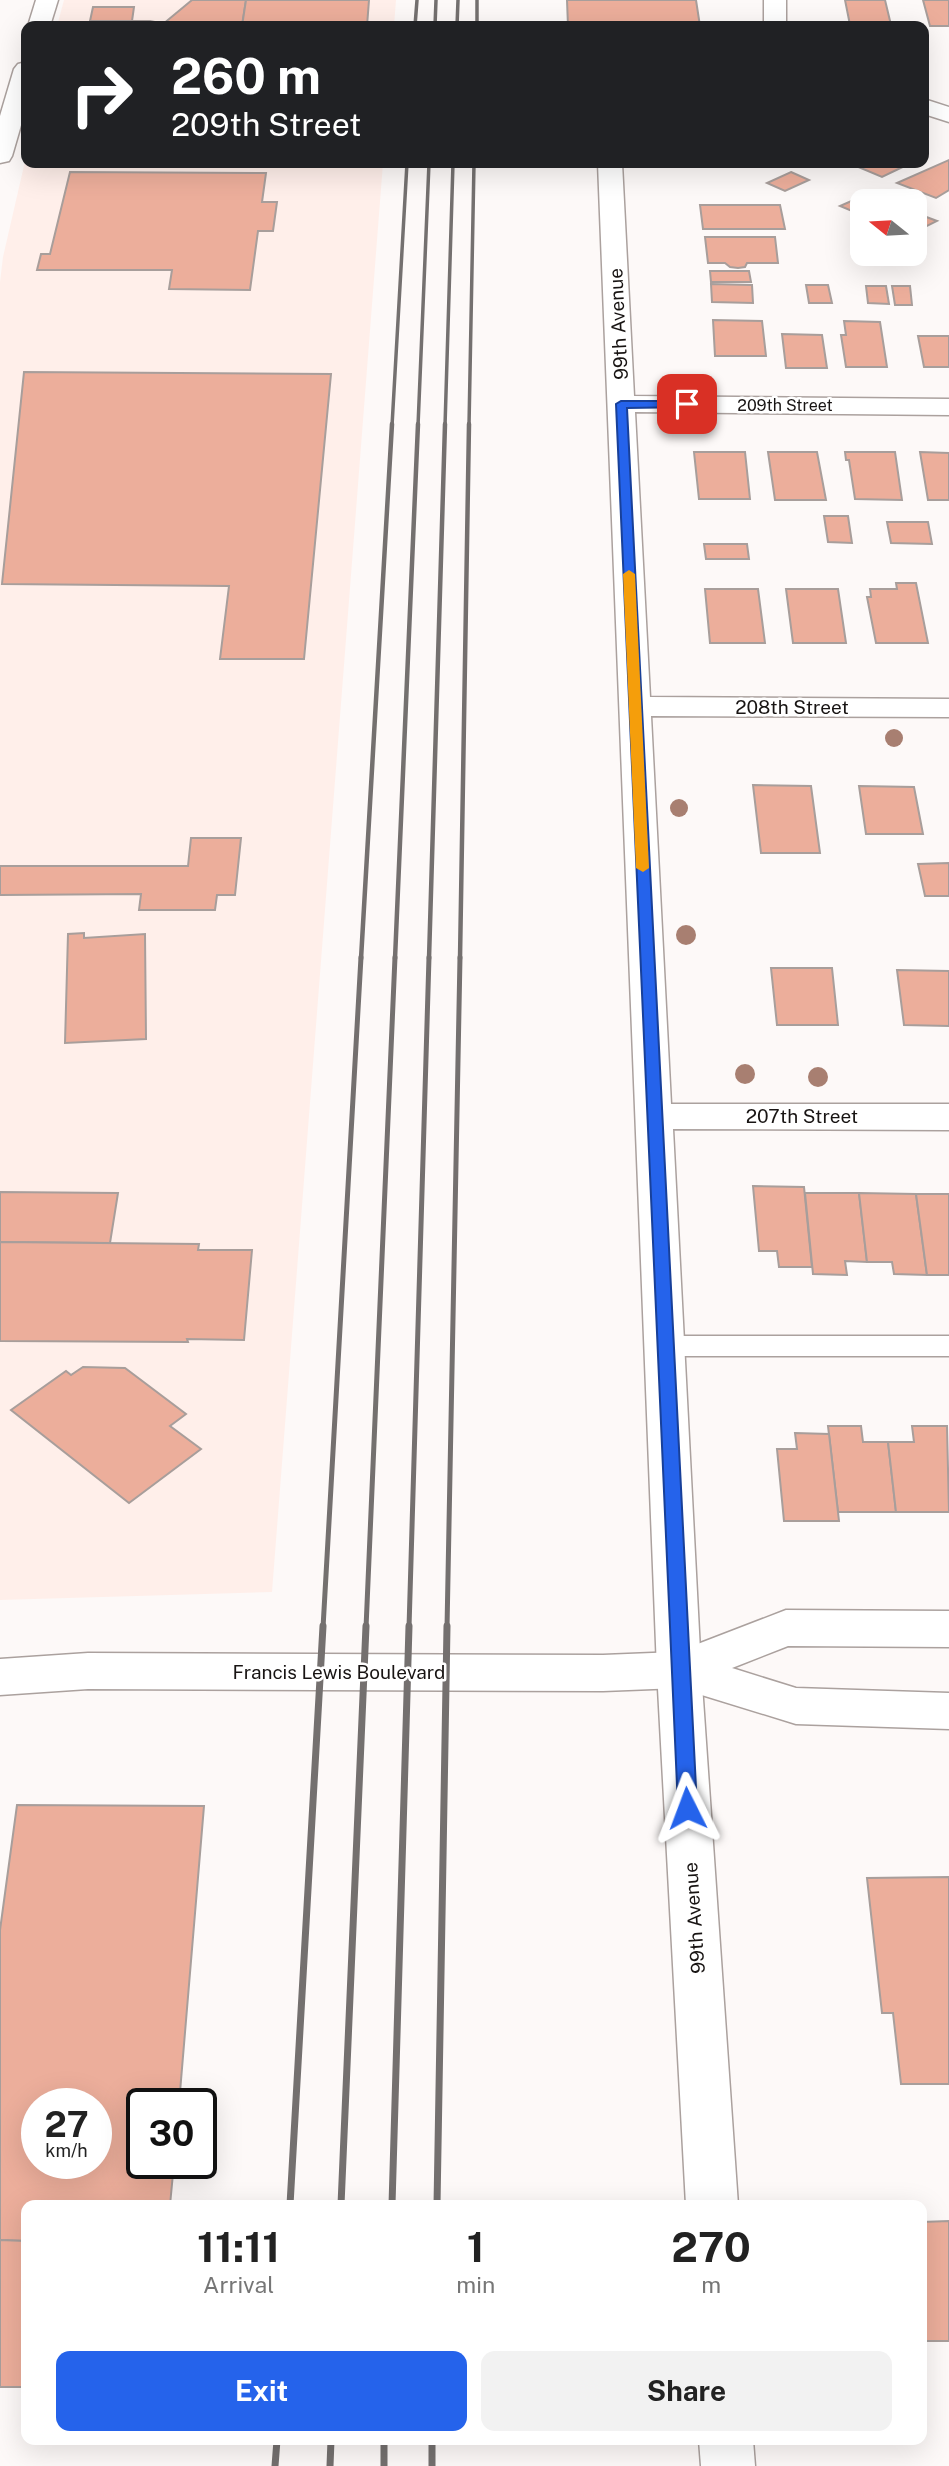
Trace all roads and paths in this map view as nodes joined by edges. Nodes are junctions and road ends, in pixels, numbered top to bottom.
1 (47, 0) edge
2 (775, 0) edge
3 (41, 21) edge
4 (775, 21) edge
5 (21, 86) edge
6 (929, 108) edge
7 (949, 115) edge
8 (0, 156) edge
9 (610, 168) edge
10 (621, 404) junction
11 (949, 407) edge
12 (635, 706) junction
13 (949, 708) edge
14 (654, 1116) junction
15 (949, 1117) edge
16 (664, 1346) junction
17 (949, 1346) edge
18 (949, 1629) edge
19 (679, 1670) junction
20 (0, 1677) edge
21 (949, 1711) edge
22 (712, 2200) edge
23 (726, 2445) edge
24 (728, 2466) edge

1 - 3 street
2 - 4 street
5 - 8 street
6 - 7 street
9 - 10 street, 99th Avenue
10 - 11 street, 209th Street
10 - 12 street, 99th Avenue
12 - 13 street, 208th Street
12 - 14 street, 99th Avenue
14 - 15 street, 207th Street
14 - 16 street, 99th Avenue
16 - 17 lane
16 - 19 street, 99th Avenue
18 - 19 street, Francis Lewis Boulevard
19 - 20 street, Francis Lewis Boulevard
19 - 21 street, Francis Lewis Boulevard
19 - 22 street, 99th Avenue
23 - 24 street

